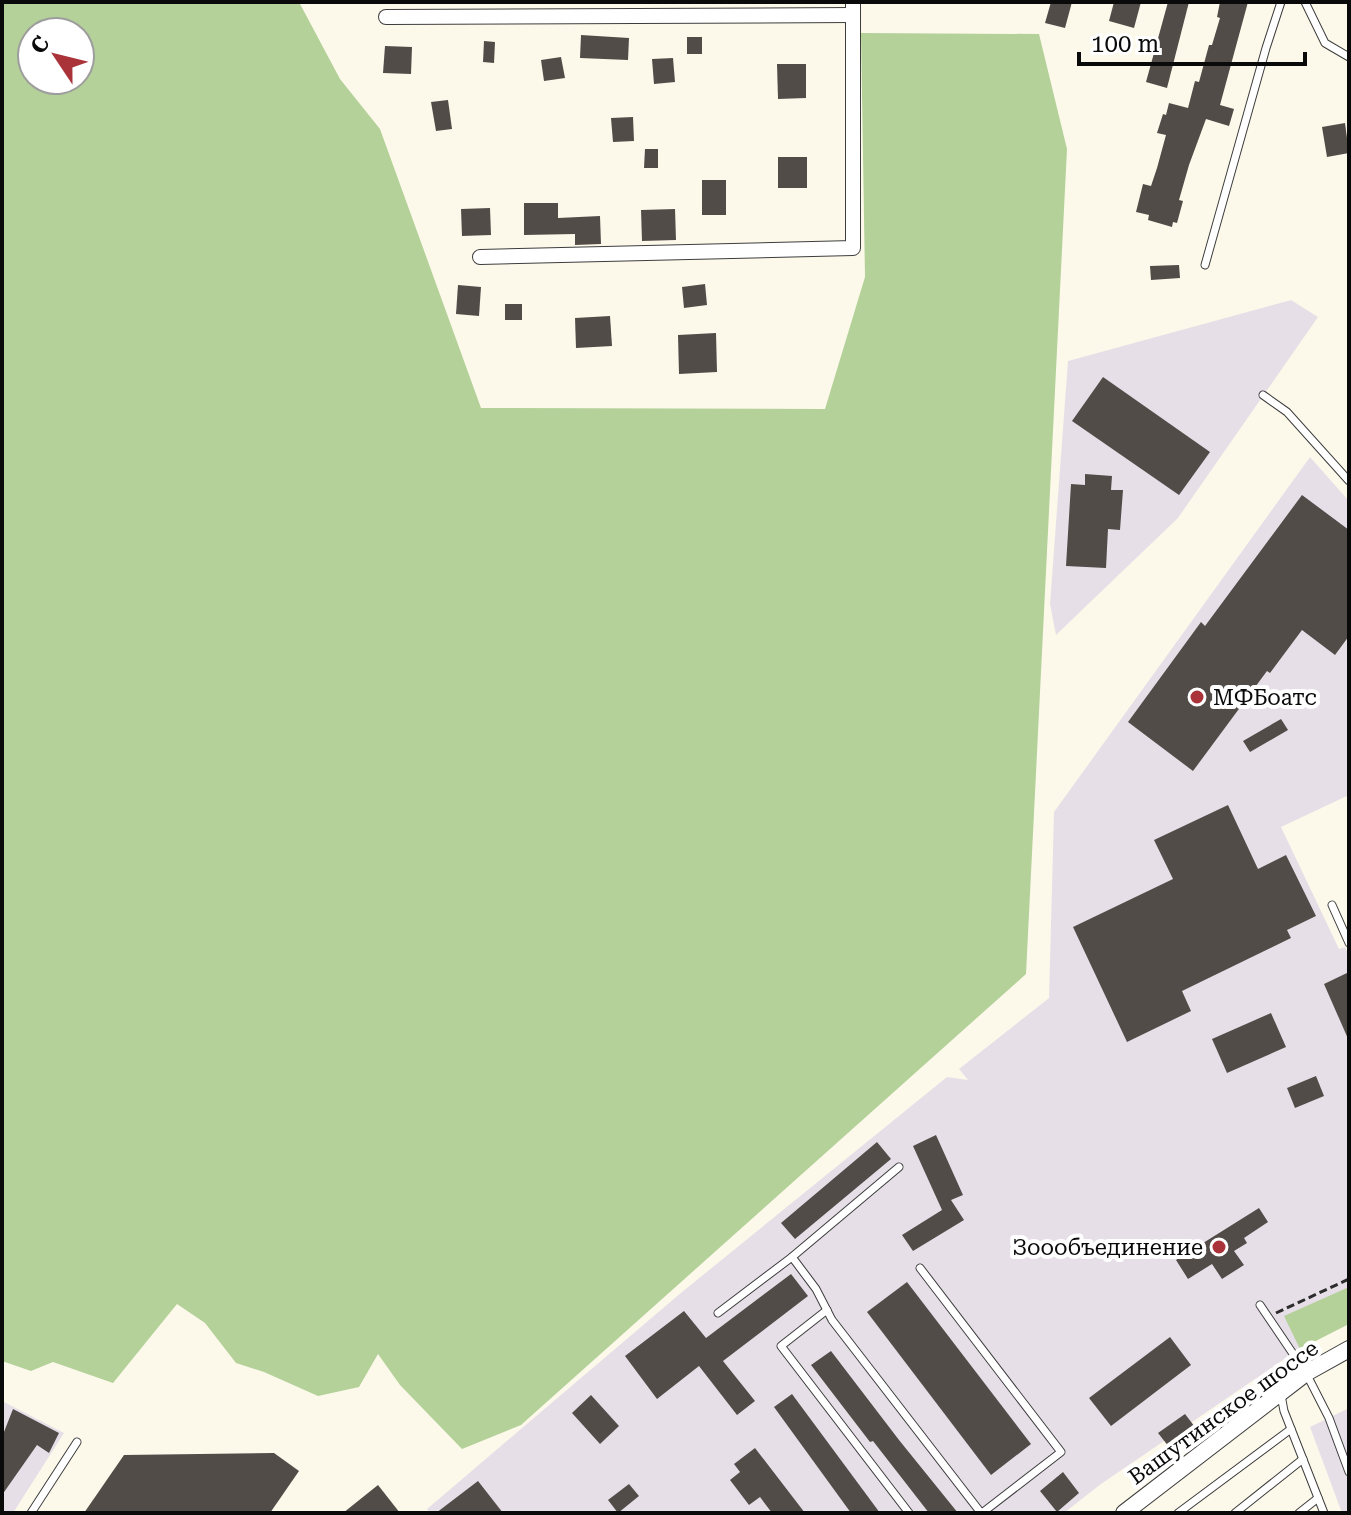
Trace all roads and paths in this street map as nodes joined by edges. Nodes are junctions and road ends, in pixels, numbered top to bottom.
1 (1281, 2) edge
2 (1305, 2) edge
3 (853, 8) edge
4 (386, 17) dead end
5 (1349, 57) edge
6 (480, 257) dead end
7 (1205, 265) dead end
8 (1263, 395) dead end
9 (1349, 481) edge
10 (1332, 905) dead end
11 (1349, 943) edge
12 (899, 1167) dead end
13 (792, 1257) junction
14 (920, 1268) dead end
15 (1349, 1279) edge
16 (1260, 1305) dead end
17 (827, 1310) junction
18 (718, 1313) dead end
19 (1268, 1316) junction
20 (1349, 1349) edge
21 (1306, 1373) junction
22 (1280, 1392) junction
23 (1291, 1429) junction
24 (77, 1442) dead end
25 (1303, 1459) junction
26 (1349, 1472) edge
27 (1318, 1498) junction
28 (31, 1513) edge
29 (909, 1513) edge
30 (982, 1513) edge
31 (1124, 1513) edge
32 (1178, 1513) edge
33 (1235, 1513) edge
34 (1299, 1513) edge
35 (1324, 1513) edge

1 - 7 lane
2 - 5 lane
3 - 4 street
3 - 6 street
8 - 9 lane
10 - 11 lane
12 - 13 lane
13 - 17 lane
13 - 18 lane
14 - 30 lane
15 - 19 path
16 - 19 lane
17 - 29 lane
17 - 30 lane
19 - 21 lane
20 - 21 street, Вашутинское шоссе
21 - 22 street, Вашутинское шоссе
21 - 26 lane
22 - 23 lane
22 - 31 street, Вашутинское шоссе
23 - 25 lane
23 - 32 lane
24 - 28 lane
25 - 27 lane
25 - 33 lane
27 - 34 lane
27 - 35 lane

